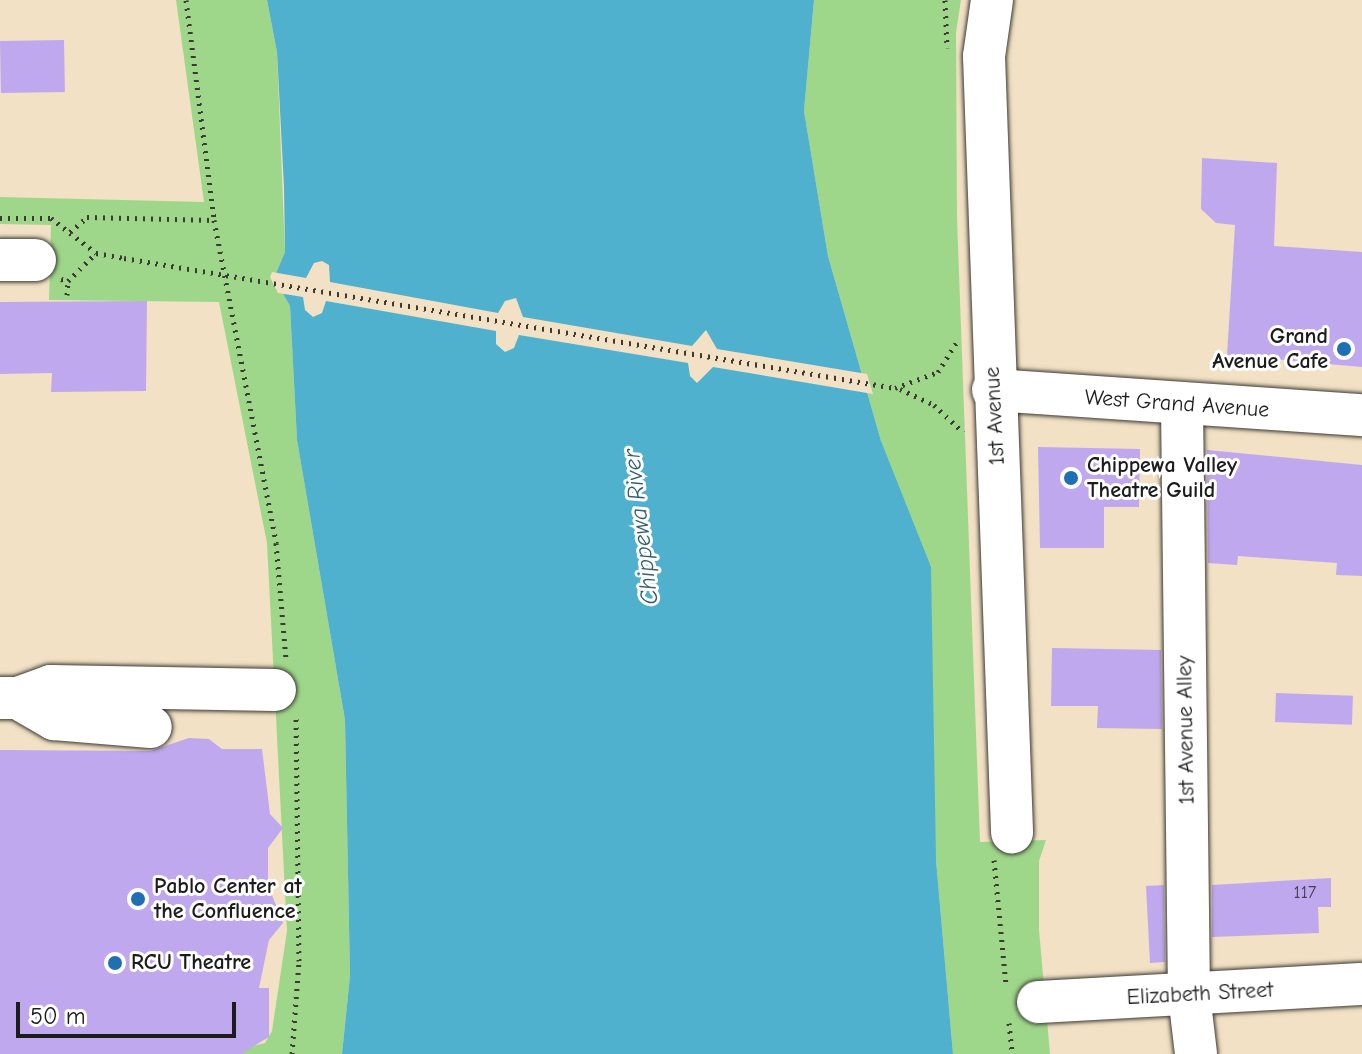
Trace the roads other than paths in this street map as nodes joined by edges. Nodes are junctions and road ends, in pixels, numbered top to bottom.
1 (992, 0) edge
2 (993, 390) junction
3 (1182, 406) junction
4 (1362, 415) edge
5 (286, 690) road end
6 (9, 698) edge
7 (151, 727) dead end
8 (1012, 832) dead end
9 (1362, 984) edge
10 (1189, 995) junction
11 (1038, 1002) dead end
12 (1196, 1054) edge

1 - 2 street, 1st Avenue
2 - 3 street, West Grand Avenue
2 - 8 street, 1st Avenue
3 - 4 street, West Grand Avenue
3 - 10 street, 1st Avenue Alley
5 - 6 street
6 - 7 street
9 - 10 street, Elizabeth Street
10 - 11 street, Elizabeth Street
10 - 12 street, 1st Avenue Alley

